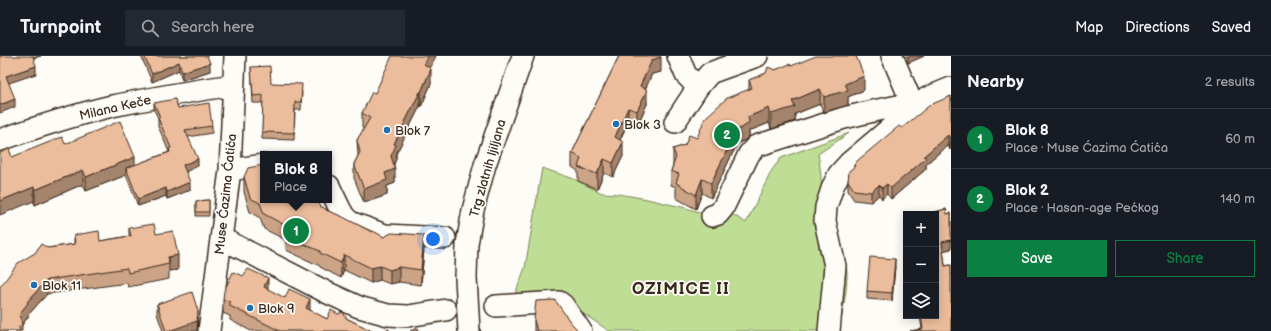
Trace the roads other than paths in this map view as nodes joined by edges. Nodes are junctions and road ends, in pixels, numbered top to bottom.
1 (235, 56) edge
2 (523, 56) edge
3 (678, 56) edge
4 (757, 56) edge
5 (892, 56) edge
6 (233, 85) junction
7 (698, 88) junction
8 (951, 88) edge
9 (914, 108) junction
10 (675, 122) dead end
11 (0, 140) edge
12 (260, 165) edge
13 (230, 170) junction
14 (332, 193) edge
15 (712, 216) dead end
16 (221, 238) junction
17 (444, 238) dead end
18 (496, 306) dead end
19 (446, 310) dead end
20 (209, 331) edge
21 (469, 331) edge
22 (581, 331) edge
23 (829, 331) edge

1 - 6 street, Muse Ćazima Ćatića
2 - 21 street, Trg zlatnih ljiljana
3 - 7 street
4 - 7 street
5 - 9 street
6 - 11 street, Milana Keče
6 - 13 street, Muse Ćazima Ćatića
7 - 10 street
8 - 9 street
9 - 15 street
9 - 23 street
12 - 13 street
13 - 16 street, Muse Ćazima Ćatića
14 - 17 street
16 - 19 street
16 - 20 street, Muse Ćazima Ćatića
18 - 22 street

